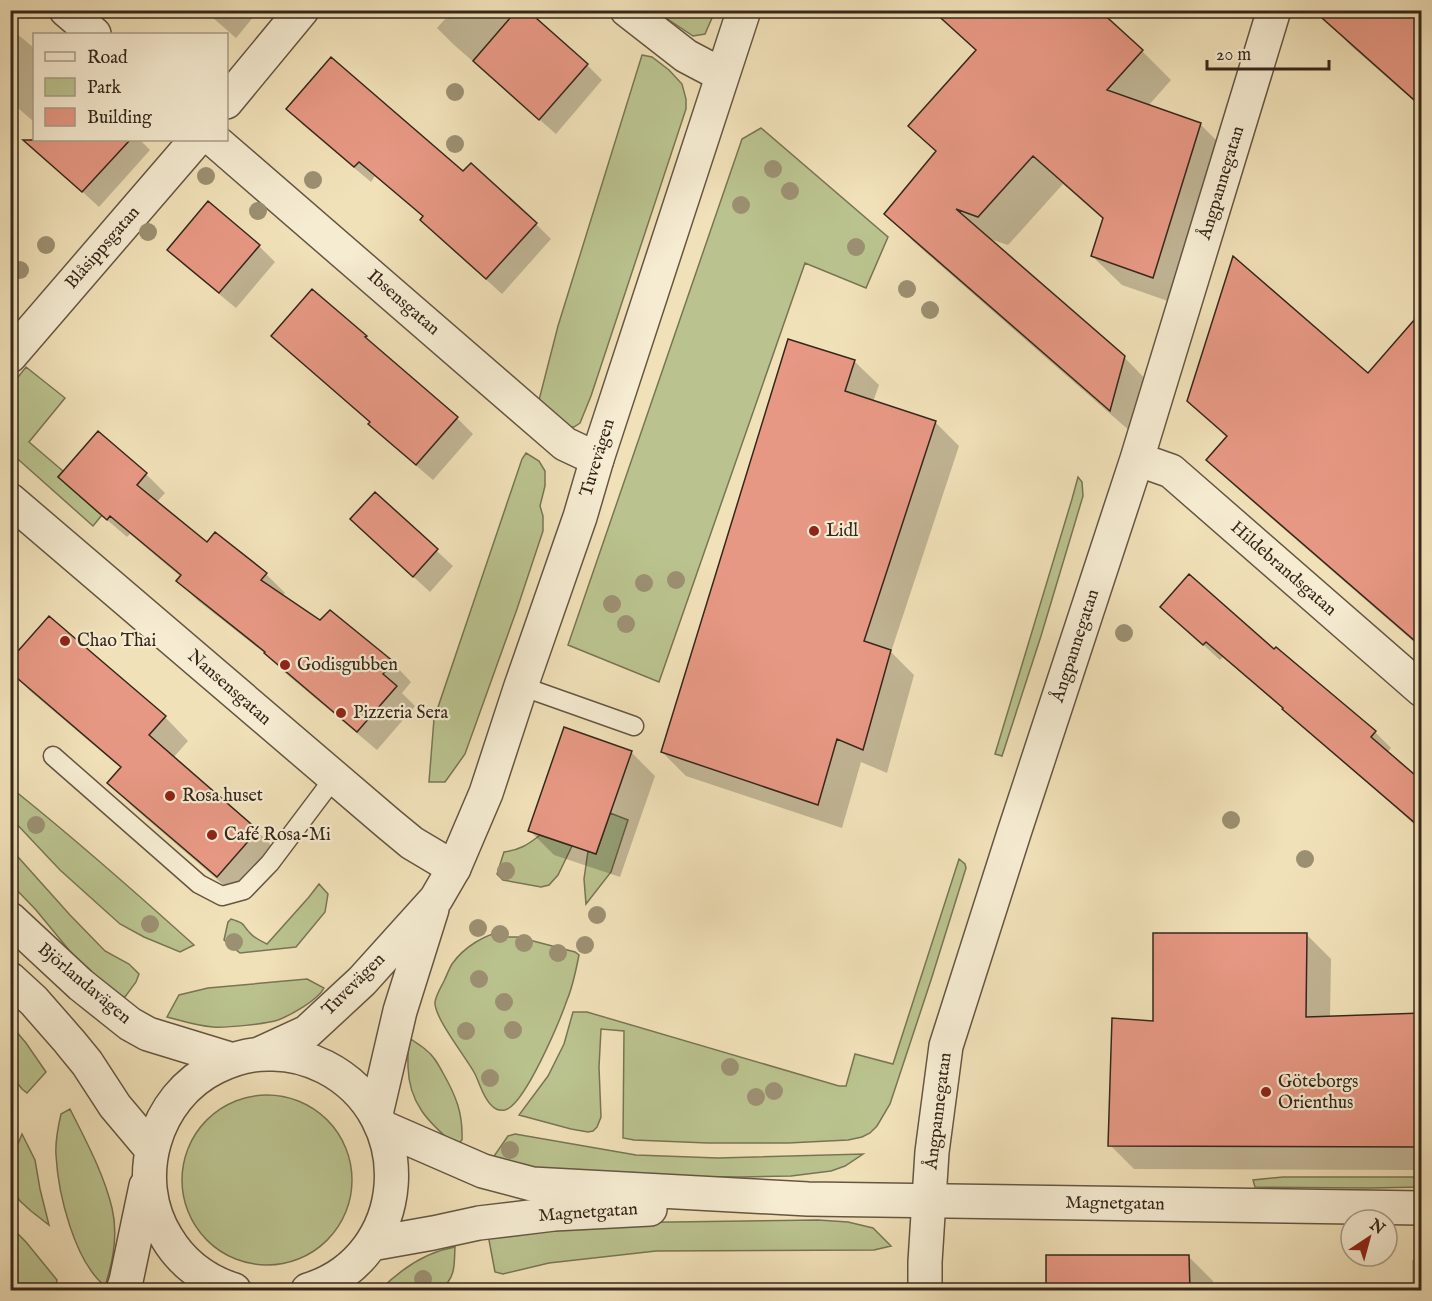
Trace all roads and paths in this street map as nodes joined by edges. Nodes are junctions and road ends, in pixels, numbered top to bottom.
1 (66, 10) edge
2 (302, 10) edge
3 (627, 10) edge
4 (744, 10) edge
5 (1274, 10) edge
6 (93, 33) edge
7 (722, 75) junction
8 (228, 100) edge
9 (195, 141) edge
10 (215, 141) edge
11 (10, 356) edge
12 (597, 459) junction
13 (1137, 459) junction
14 (10, 500) edge
15 (521, 686) junction
16 (1422, 690) edge
17 (634, 726) dead end
18 (53, 756) dead end
19 (334, 778) junction
20 (454, 868) junction
21 (436, 899) junction
22 (10, 919) edge
23 (10, 979) edge
24 (246, 1057) junction
25 (379, 1121) junction
26 (151, 1161) junction
27 (808, 1199) junction
28 (930, 1201) junction
29 (1422, 1208) edge
30 (371, 1244) junction
31 (123, 1290) edge
32 (234, 1290) edge
33 (308, 1290) edge
34 (926, 1290) edge

1 - 6 street
2 - 8 street
3 - 7 street
4 - 7 street, Tuvevägen
5 - 13 street, Ångpannegatan
7 - 12 street, Tuvevägen
9 - 11 street, Blåsippsgatan
10 - 12 street, Ibsensgatan
12 - 15 street, Tuvevägen
13 - 16 street, Hildebrandsgatan
13 - 28 street, Ångpannegatan
14 - 19 street, Nansensgatan
15 - 17 lane
15 - 20 street, Tuvevägen
18 - 19 lane
19 - 20 street, Nansensgatan
20 - 21 street, Tuvevägen
21 - 24 street, Tuvevägen
21 - 25 street, Tuvevägen
22 - 24 street, Björlandavägen
23 - 26 street
24 - 25 street, Björlandavägen
24 - 26 street, Björlandavägen
25 - 27 street, Magnetgatan
25 - 30 street, Björlandavägen
26 - 31 street
26 - 32 street, Björlandavägen
27 - 28 street, Magnetgatan
27 - 30 street, Magnetgatan
28 - 29 street, Magnetgatan
28 - 34 street, Ångpannegatan
30 - 33 street, Björlandavägen

